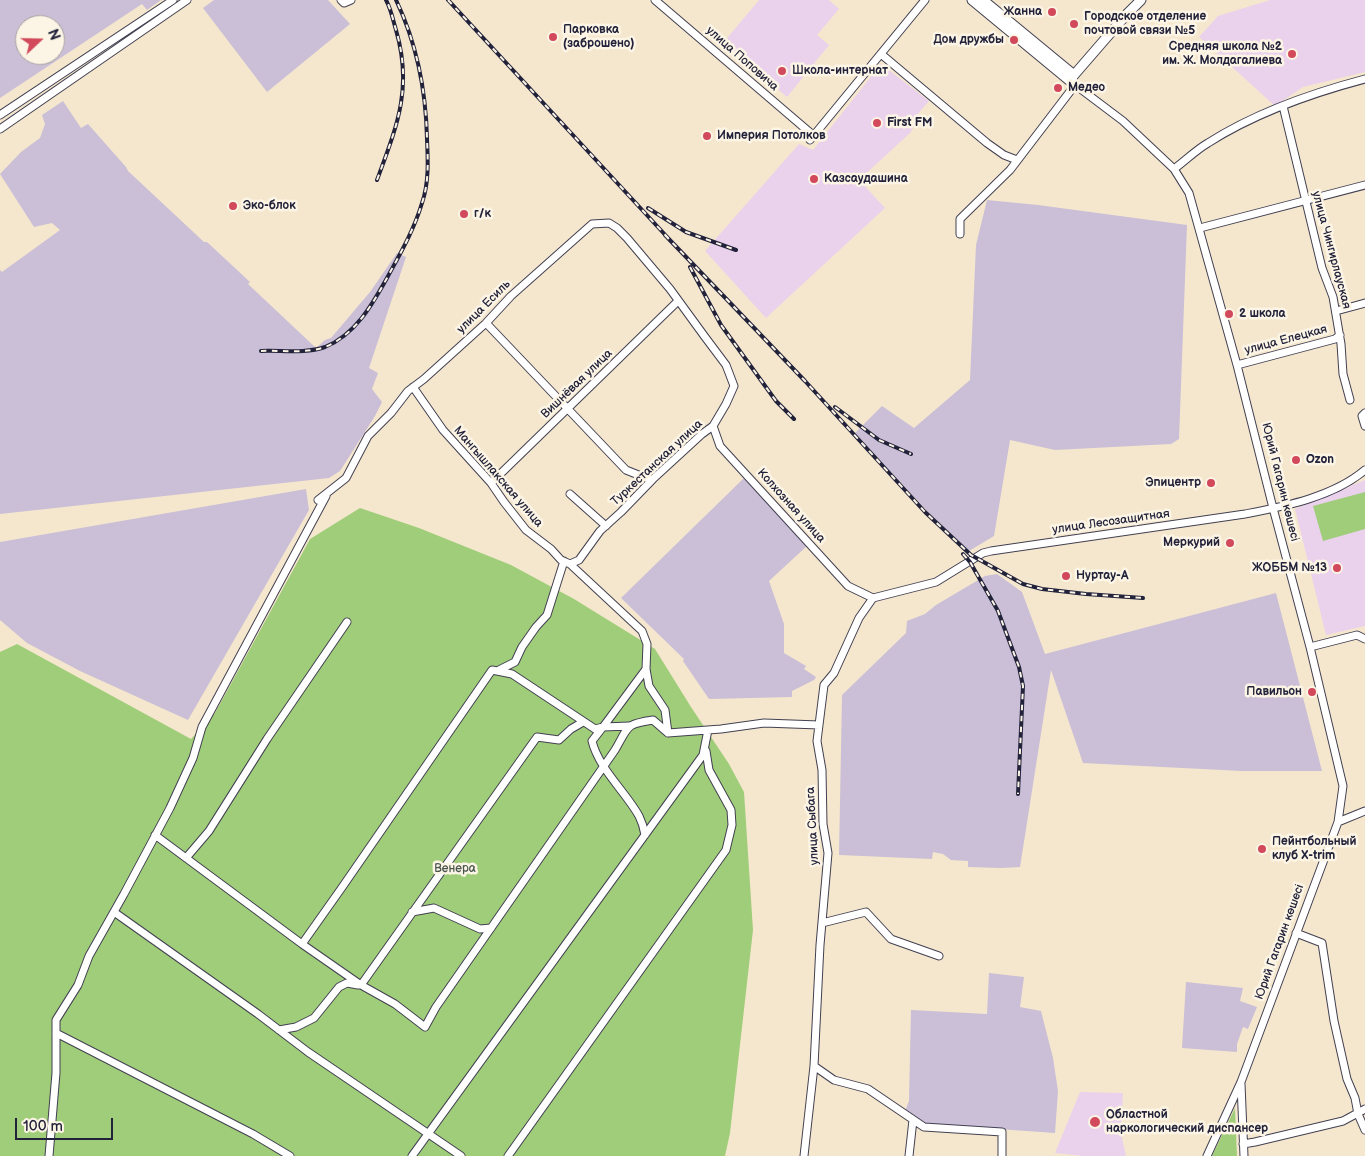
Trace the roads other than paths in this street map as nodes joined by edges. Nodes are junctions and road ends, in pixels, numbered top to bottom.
1 (173, 0) edge
2 (186, 0) edge
3 (341, 0) edge
4 (351, 0) edge
5 (655, 0) edge
6 (926, 0) edge
7 (972, 0) edge
8 (983, 0) edge
9 (1141, 0) edge
10 (881, 54) junction
11 (1365, 79) edge
12 (1073, 80) junction
13 (1283, 106) junction
14 (0, 115) edge
15 (0, 129) edge
16 (1017, 160) junction
17 (1174, 169) junction
18 (1365, 184) edge
19 (1306, 200) junction
20 (1200, 228) junction
21 (960, 234) dead end
22 (678, 301) junction
23 (1365, 302) edge
24 (1336, 311) junction
25 (486, 323) junction
26 (1340, 335) junction
27 (1238, 365) junction
28 (413, 387) junction
29 (1350, 400) dead end
30 (567, 409) junction
31 (1364, 415) edge
32 (713, 426) junction
33 (1365, 426) edge
34 (1365, 470) edge
35 (651, 480) junction
36 (491, 483) junction
37 (327, 493) junction
38 (570, 494) dead end
39 (318, 500) dead end
40 (1273, 508) junction
41 (606, 526) junction
42 (567, 563) junction
43 (874, 598) junction
44 (347, 622) dead end
45 (1365, 639) edge
46 (1310, 648) junction
47 (646, 669) junction
48 (499, 670) junction
49 (583, 722) junction
50 (819, 725) junction
51 (629, 726) junction
52 (603, 727) junction
53 (708, 730) junction
54 (668, 733) junction
55 (705, 745) junction
56 (604, 766) junction
57 (1365, 811) edge
58 (1338, 822) junction
59 (155, 835) junction
60 (646, 835) junction
61 (186, 858) junction
62 (114, 912) junction
63 (412, 912) junction
64 (822, 923) junction
65 (491, 928) junction
66 (1296, 934) junction
67 (302, 944) junction
68 (939, 956) dead end
69 (361, 985) junction
70 (279, 1030) junction
71 (56, 1033) junction
72 (814, 1066) junction
73 (1241, 1082) junction
74 (1365, 1109) edge
75 (1358, 1114) junction
76 (913, 1120) junction
77 (1365, 1130) edge
78 (429, 1133) junction
79 (1243, 1144) junction
80 (49, 1156) edge
81 (290, 1156) edge
82 (412, 1156) edge
83 (460, 1156) edge
84 (508, 1156) edge
85 (804, 1156) edge
86 (909, 1156) edge
87 (1002, 1156) edge
88 (1207, 1156) edge
89 (1244, 1156) edge

1 - 14 street
2 - 15 street
3 - 4 street
5 - 10 street, улица Поповича
6 - 10 street
7 - 12 main road, Юрий Гагарин көшесі
8 - 12 main road, Юрий Гагарин көшесі
9 - 12 main road
10 - 16 street
11 - 13 street
12 - 16 street
12 - 17 street, Юрий Гагарин көшесі
13 - 17 street
13 - 19 street, улица Чингирлауская
16 - 21 street
17 - 20 street, Юрий Гагарин көшесі
18 - 19 street
19 - 20 street
19 - 24 street, улица Чингирлауская
20 - 27 street, Юрий Гагарин көшесі
22 - 25 street, улица Есиль
22 - 30 street, Вишнёвая улица
22 - 32 street, Туркестанская улица
23 - 24 street, улица Елецкая
24 - 26 street, улица Чингирлауская
25 - 28 street, улица Есиль
25 - 30 street
26 - 27 street, улица Елецкая
26 - 29 street, улица Чингирлауская
27 - 40 street, Юрий Гагарин көшесі
28 - 36 street, Мангышлакская улица
28 - 37 street, улица Есиль
30 - 35 street
30 - 36 street, Вишнёвая улица
31 - 33 street
32 - 35 street, Туркестанская улица
32 - 43 street, Колхозная улица
34 - 40 street, улица Лесозащитная
35 - 41 street, Туркестанская улица
36 - 42 street, Мангышлакская улица
37 - 39 street, улица Есиль
37 - 59 street
38 - 41 street
40 - 43 street, улица Лесозащитная
40 - 46 street, Юрий Гагарин көшесі
41 - 42 street, Туркестанская улица
42 - 47 street, Мангышлакская улица
42 - 48 street
43 - 50 street, улица Сыбага
44 - 61 street
45 - 46 street
46 - 58 street, Юрий Гагарин көшесі
47 - 52 street
47 - 54 street, Мангышлакская улица
48 - 49 street
48 - 67 street
49 - 52 street
49 - 63 street
50 - 53 street
50 - 64 street, улица Сыбага
51 - 52 street
51 - 54 street
51 - 56 street
52 - 56 street
53 - 54 street
53 - 55 street
55 - 60 street
55 - 84 street
56 - 60 street
56 - 65 street
57 - 58 street
58 - 66 street, Юрий Гагарин көшесі
59 - 61 street
59 - 62 street
60 - 78 street
61 - 67 street
62 - 70 street
62 - 71 street
63 - 65 street
63 - 69 street
64 - 68 street
64 - 72 street, улица Сыбага
65 - 69 street
66 - 73 street, Юрий Гагарин көшесі
66 - 75 street
67 - 69 street
69 - 70 street
70 - 78 street
71 - 80 street
71 - 81 street
72 - 76 street
72 - 85 street, улица Сыбага
73 - 79 street, Юрий Гагарин көшесі
73 - 88 street, Юрий Гагарин көшесі
74 - 75 street
75 - 77 street
75 - 79 street
76 - 86 street
76 - 87 street
78 - 82 street
78 - 83 street
79 - 89 street, Юрий Гагарин көшесі

